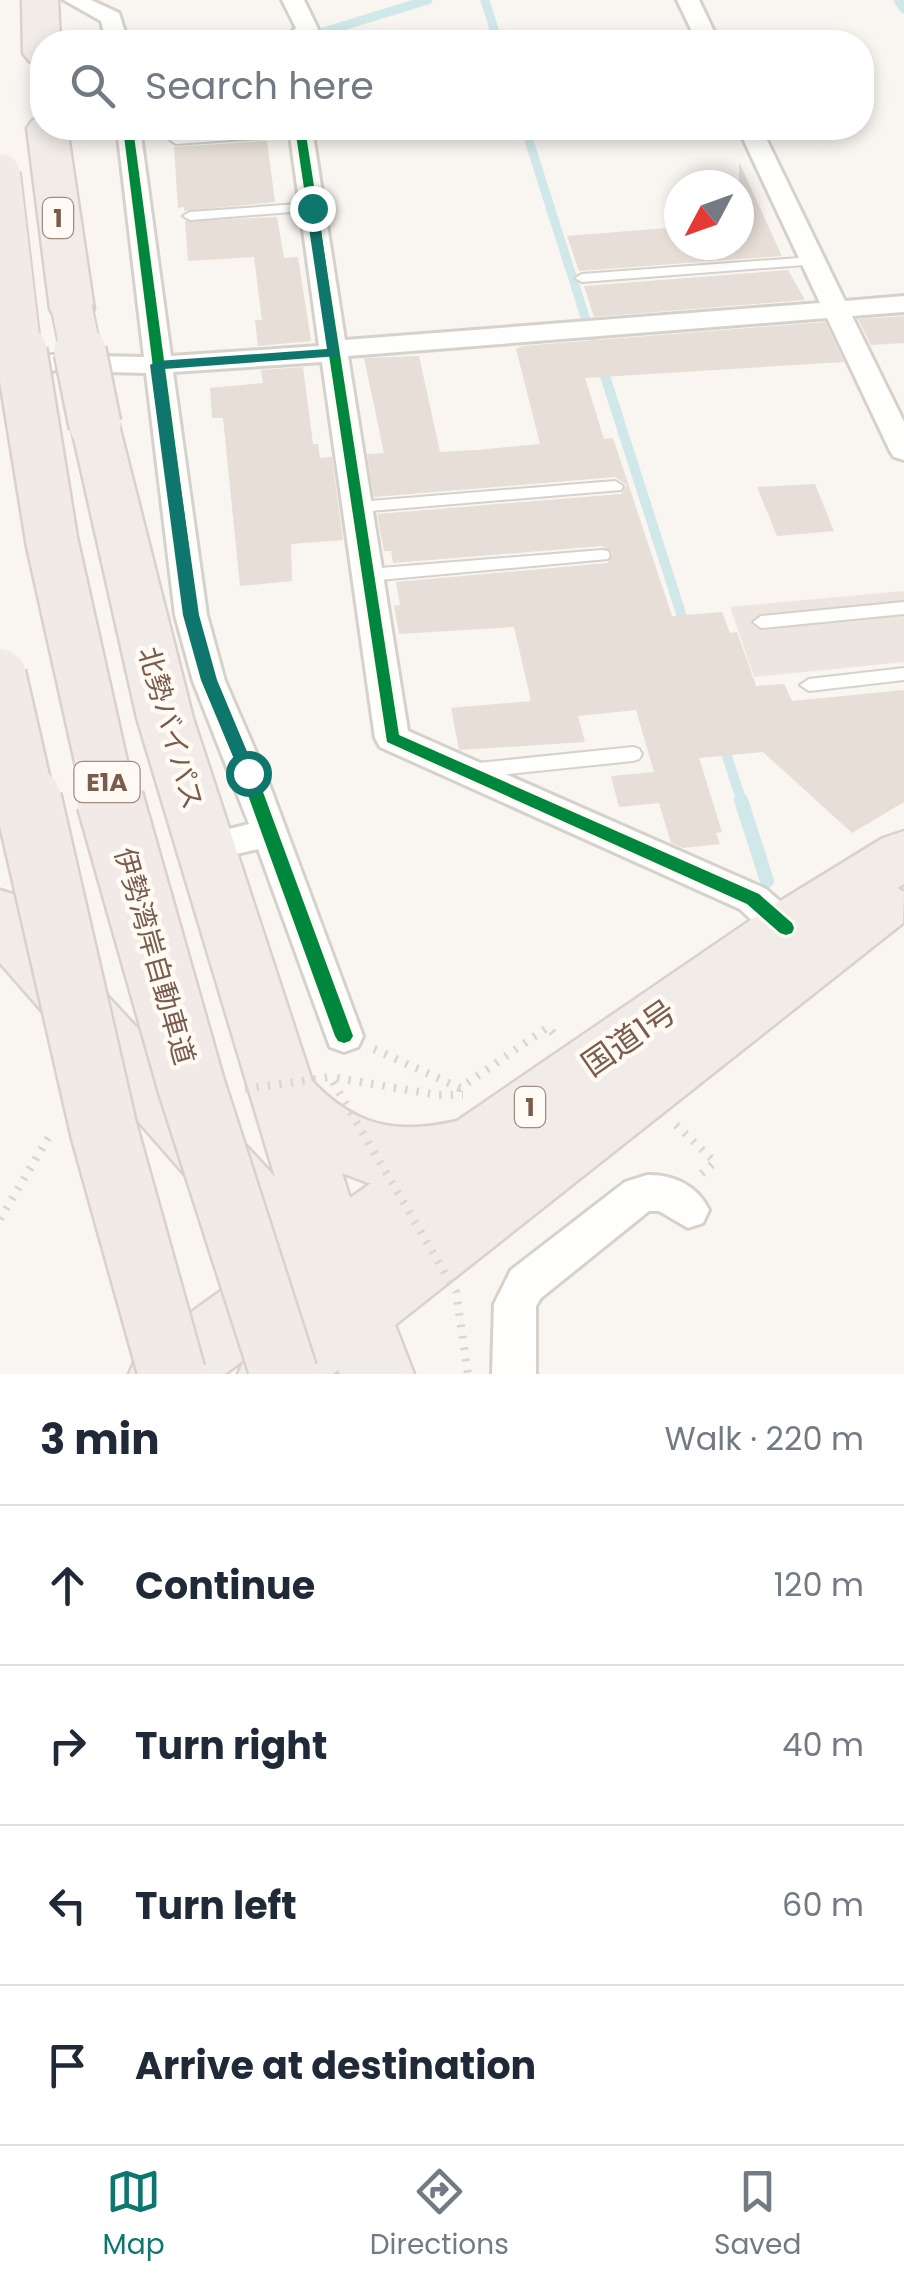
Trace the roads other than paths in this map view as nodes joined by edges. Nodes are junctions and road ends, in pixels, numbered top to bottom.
1 (40, 0) edge
2 (75, 0) edge
3 (293, 0) edge
4 (688, 0) edge
5 (105, 6) edge
6 (41, 30) edge
7 (116, 30) edge
8 (306, 30) edge
9 (702, 30) edge
10 (49, 140) edge
11 (129, 140) edge
12 (302, 140) edge
13 (755, 140) edge
14 (0, 174) edge
15 (312, 208) junction
16 (190, 216) dead end
17 (813, 261) junction
18 (582, 278) dead end
19 (904, 304) edge
20 (836, 309) junction
21 (334, 351) junction
22 (0, 362) edge
23 (157, 365) junction
24 (904, 451) edge
25 (615, 486) dead end
26 (358, 508) junction
27 (602, 555) dead end
28 (368, 575) junction
29 (904, 608) edge
30 (762, 622) dead end
31 (904, 674) edge
32 (0, 675) edge
33 (809, 685) dead end
34 (633, 754) dead end
35 (463, 771) junction
36 (268, 833) junction
37 (206, 848) junction
38 (904, 854) edge
39 (904, 890) edge
40 (0, 914) edge
41 (786, 928) junction
42 (357, 1035) road end
43 (307, 1087) junction
44 (477, 1118) junction
45 (680, 1203) road end
46 (343, 1302) edge
47 (169, 1374) edge
48 (275, 1374) edge
49 (284, 1374) edge
50 (514, 1374) edge

1 - 6 highway
2 - 5 street
3 - 8 street
4 - 9 street
5 - 7 street
10 - 37 highway, 北勢バイパス / 1, bridge
11 - 23 street
12 - 15 street
13 - 17 street
14 - 49 highway, 伊勢湾岸自動車道 / E1A, bridge
15 - 16 lane
15 - 21 street
17 - 18 lane
17 - 20 street
19 - 20 street
20 - 21 street
20 - 24 street
21 - 23 street
21 - 26 street
22 - 23 street
23 - 36 street
25 - 26 lane
26 - 28 street
27 - 28 lane
28 - 35 street
29 - 30 lane
31 - 33 lane
32 - 47 highway, bridge
34 - 35 lane
35 - 41 street
36 - 37 street
36 - 42 street
37 - 43 highway, 北勢バイパス / 1
38 - 41 highway, 国道1号 / 1
39 - 46 highway, 国道1号 / 1
40 - 46 highway
41 - 44 highway, 国道1号 / 1
43 - 44 highway
43 - 46 highway, 北勢バイパス / 1
44 - 46 highway, 国道1号 / 1
45 - 50 street
46 - 47 highway, 国道1号 / 1
46 - 48 highway, 国道1号 / 1

